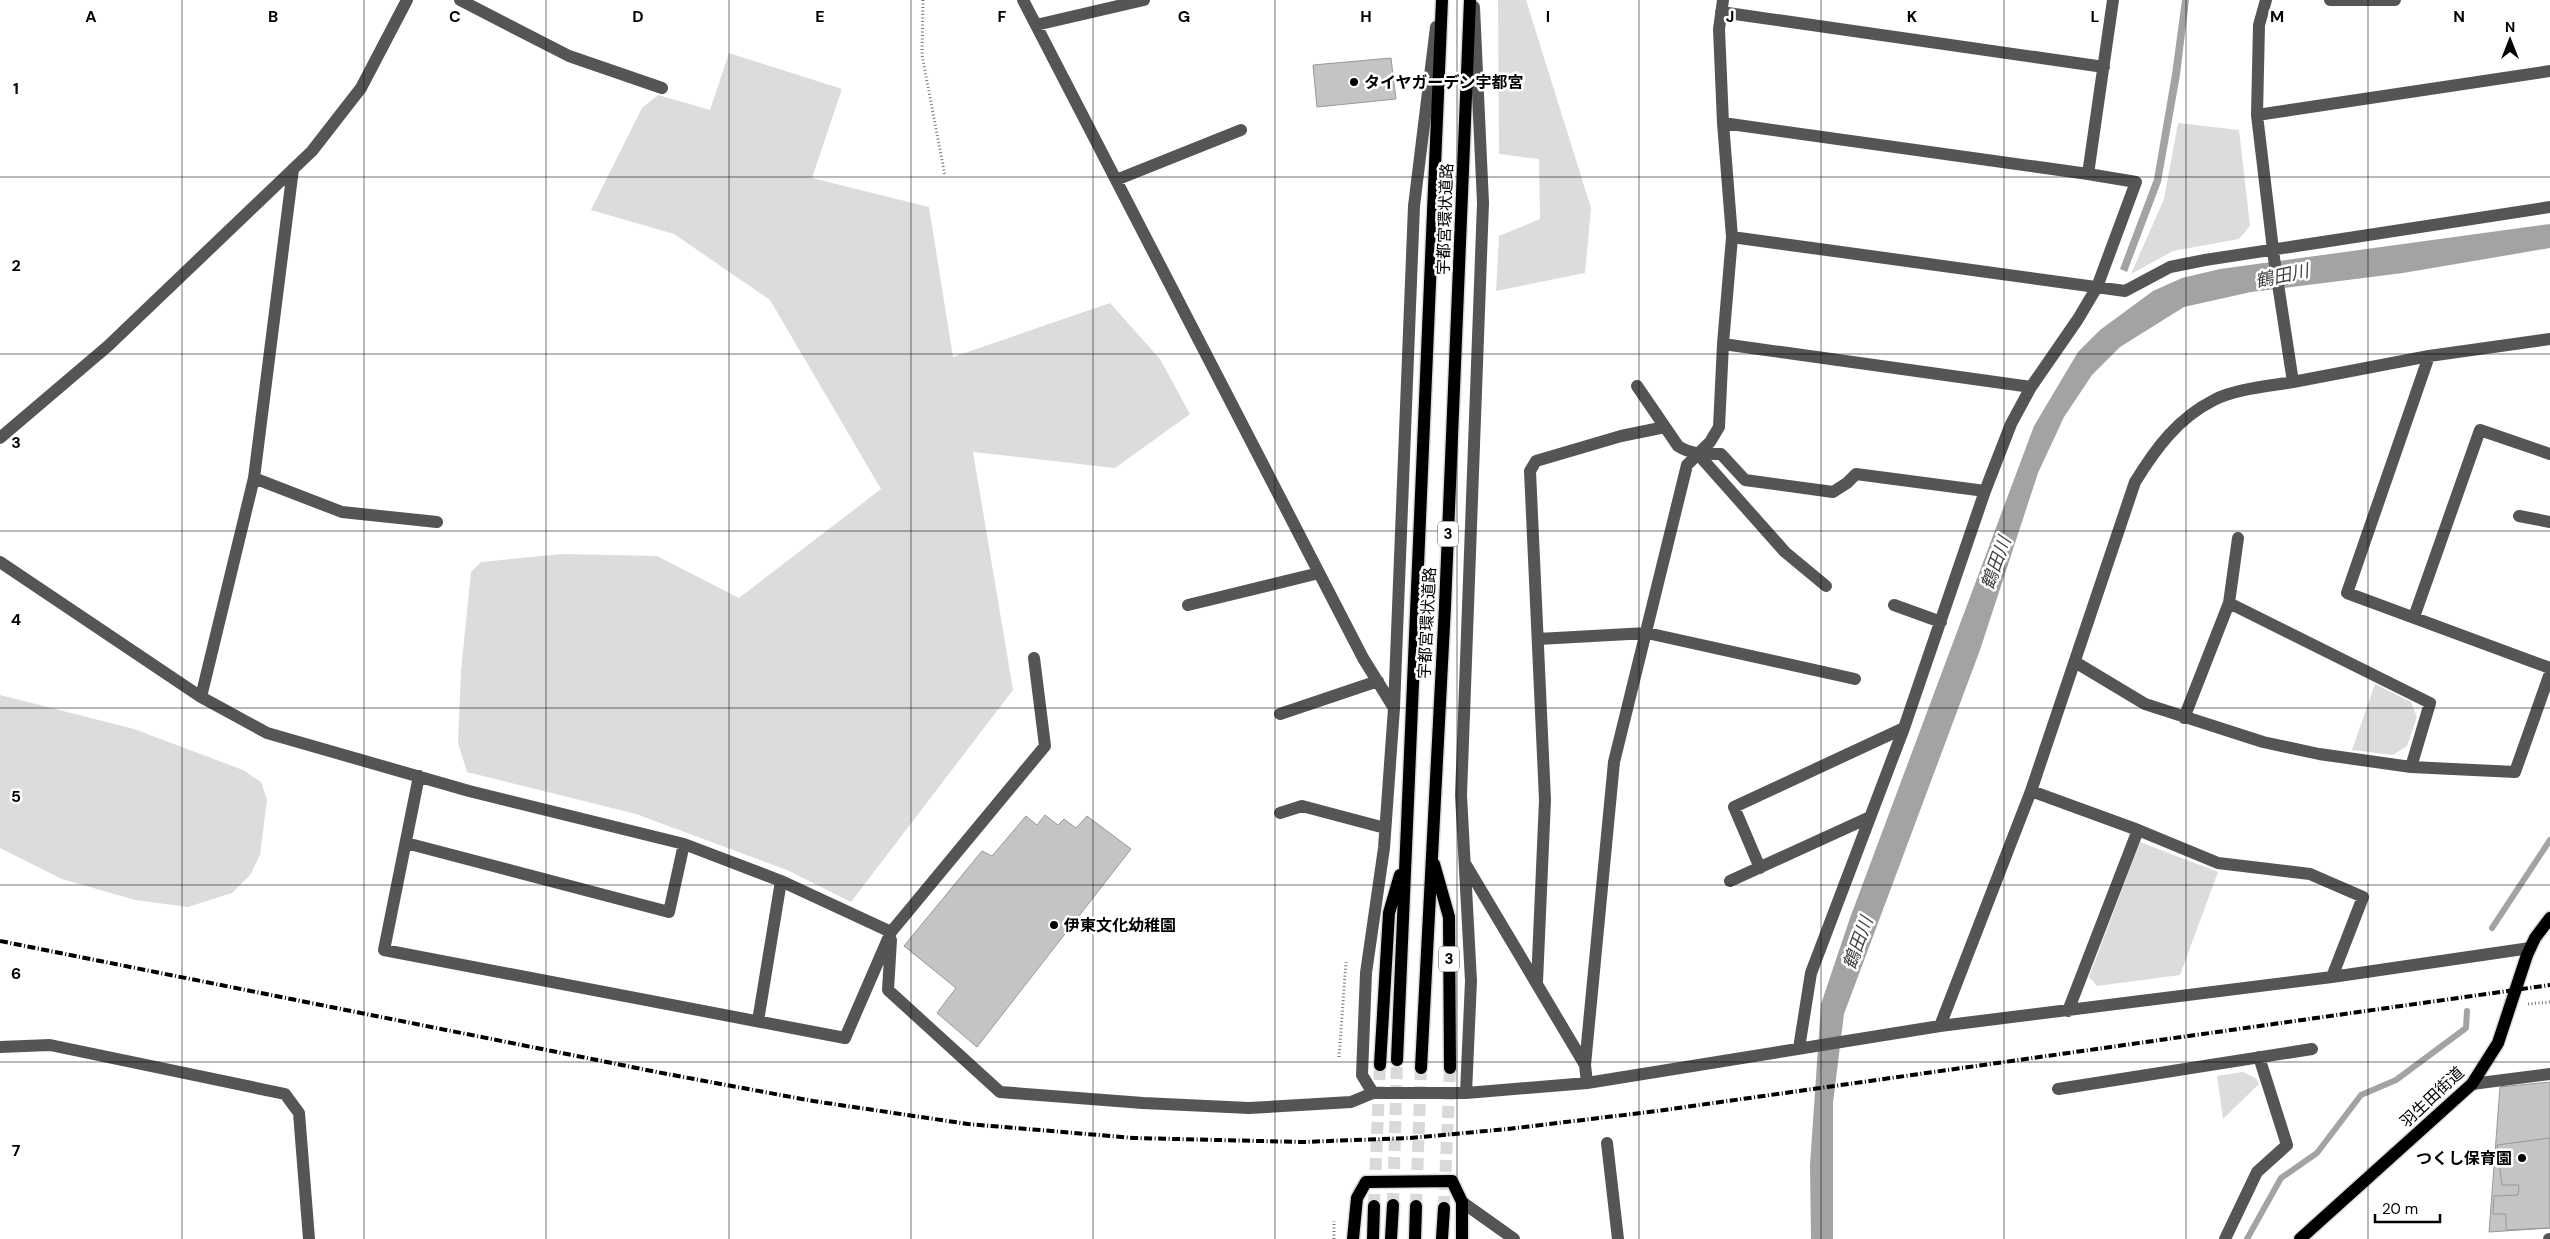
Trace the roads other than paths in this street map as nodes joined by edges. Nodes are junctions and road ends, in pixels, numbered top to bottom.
1 (407, 0) edge
2 (460, 0) edge
3 (1023, 0) edge
4 (1144, 0) edge
5 (1441, 0) edge
6 (1470, 0) edge
7 (1474, 0) edge
8 (2114, 0) edge
9 (2266, 0) edge
10 (2330, 0) edge
11 (2395, 0) edge
12 (2375, 1) edge
13 (1722, 6) edge
14 (1036, 24) junction
15 (2104, 67) junction
16 (2550, 71) edge
17 (662, 88) dead end
18 (2257, 115) junction
19 (1723, 123) junction
20 (1241, 130) dead end
21 (293, 170) junction
22 (2088, 174) junction
23 (1116, 180) junction
24 (2550, 207) edge
25 (1732, 237) junction
26 (2273, 254) junction
27 (2097, 287) junction
28 (2550, 339) edge
29 (1723, 344) junction
30 (2429, 356) junction
31 (2293, 382) junction
32 (1637, 386) dead end
33 (2031, 387) junction
34 (1665, 427) junction
35 (0, 438) edge
36 (1697, 453) junction
37 (2550, 454) edge
38 (254, 478) junction
39 (1985, 491) junction
40 (2519, 516) dead end
41 (437, 522) dead end
42 (2550, 522) edge
43 (2238, 538) dead end
44 (0, 562) edge
45 (1319, 573) junction
46 (1826, 586) dead end
47 (2229, 603) junction
48 (1188, 605) dead end
49 (1894, 605) dead end
50 (2414, 617) junction
51 (1942, 622) junction
52 (1647, 633) junction
53 (1538, 639) junction
54 (1034, 658) dead end
55 (2075, 662) junction
56 (2550, 668) edge
57 (2550, 674) edge
58 (1855, 679) dead end
59 (1378, 681) junction
60 (201, 696) junction
61 (1394, 708) junction
62 (1280, 714) dead end
63 (2184, 718) junction
64 (1904, 728) junction
65 (2411, 767) junction
66 (419, 776) junction
67 (2031, 791) junction
68 (1280, 813) dead end
69 (1868, 818) junction
70 (1385, 828) junction
71 (2138, 830) junction
72 (406, 843) junction
73 (684, 844) junction
74 (1431, 852) junction
75 (1406, 853) junction
76 (1465, 862) junction
77 (1760, 868) junction
78 (781, 881) junction
79 (1730, 881) dead end
80 (2550, 918) edge
81 (891, 932) junction
82 (2530, 948) junction
83 (2332, 978) junction
84 (1537, 982) junction
85 (2068, 1012) junction
86 (758, 1022) junction
87 (1940, 1026) junction
88 (0, 1047) edge
89 (1805, 1047) junction
90 (2312, 1049) dead end
91 (2259, 1057) junction
92 (1397, 1060) tunnel mouth
93 (1585, 1065) junction
94 (1380, 1066) tunnel mouth
95 (1421, 1068) tunnel mouth
96 (1450, 1068) tunnel mouth
97 (2550, 1074) edge
98 (1587, 1083) junction
99 (2472, 1084) junction
100 (2058, 1089) dead end
101 (1373, 1093) junction
102 (1466, 1093) junction
103 (1607, 1143) dead end
104 (1462, 1202) junction
105 (1393, 1205) tunnel mouth
106 (1374, 1206) tunnel mouth
107 (1416, 1206) tunnel mouth
108 (1444, 1208) tunnel mouth
109 (309, 1239) edge
110 (1353, 1239) edge
111 (1373, 1239) edge
112 (1391, 1239) edge
113 (1415, 1239) edge
114 (1442, 1239) edge
115 (1462, 1239) edge
116 (1514, 1239) edge
117 (1618, 1239) edge
118 (2225, 1239) edge
119 (2300, 1239) edge

1 - 21 street
2 - 17 street
3 - 14 street
4 - 14 street
5 - 61 street
5 - 75 main road, 宇都宮環状道路 / 3
6 - 74 main road, 宇都宮環状道路 / 3
7 - 76 street
8 - 15 street
9 - 18 street
10 - 12 street
11 - 12 street
13 - 15 street
13 - 19 street
14 - 23 street
15 - 22 street
16 - 18 street
18 - 26 street
19 - 22 street
19 - 25 street
20 - 23 street
21 - 35 street
21 - 38 street
22 - 27 street
23 - 45 street
24 - 26 street
25 - 27 street
25 - 29 street
26 - 27 street
26 - 31 street
27 - 33 street
28 - 30 street
29 - 33 street
29 - 36 street
30 - 31 street
30 - 50 street
31 - 55 street
32 - 34 street
33 - 39 street
34 - 36 street
34 - 53 street
36 - 39 street
36 - 46 street
36 - 52 street
37 - 50 street
38 - 41 street
38 - 60 street
39 - 51 street
40 - 42 street
43 - 47 street
44 - 60 street
45 - 48 street
45 - 59 street
47 - 63 street
47 - 65 street
49 - 51 street
50 - 56 street
51 - 64 street
52 - 53 street
52 - 58 street
52 - 93 street
53 - 84 street
54 - 81 street
55 - 63 street
55 - 67 street
57 - 65 street
59 - 61 street
59 - 62 street
60 - 66 street
61 - 70 street
63 - 65 street
64 - 69 street
64 - 77 street
66 - 72 street
66 - 73 street
67 - 71 street
67 - 87 street
68 - 70 street
69 - 77 street
69 - 89 street
70 - 101 street
71 - 83 street
71 - 85 street
72 - 73 street
72 - 86 street
73 - 78 street
74 - 95 main road, 宇都宮環状道路 / 3
74 - 96 main road, 3
75 - 92 main road, 宇都宮環状道路 / 3
75 - 94 main road, 3
76 - 84 street
76 - 102 street
77 - 79 street
78 - 81 street
78 - 86 street
80 - 82 main road, 羽生田街道
81 - 86 street
81 - 101 street
82 - 83 street
82 - 99 main road, 羽生田街道
83 - 85 street
84 - 93 street
85 - 87 street
87 - 89 street
88 - 109 street
89 - 98 street
90 - 91 street
91 - 100 street
91 - 118 street
93 - 98 street
97 - 99 street
98 - 102 street
99 - 119 main road, 羽生田街道
101 - 102 street
103 - 117 street
104 - 110 main road
104 - 115 main road
104 - 116 street
105 - 112 main road
106 - 111 main road
107 - 113 main road
108 - 114 main road

